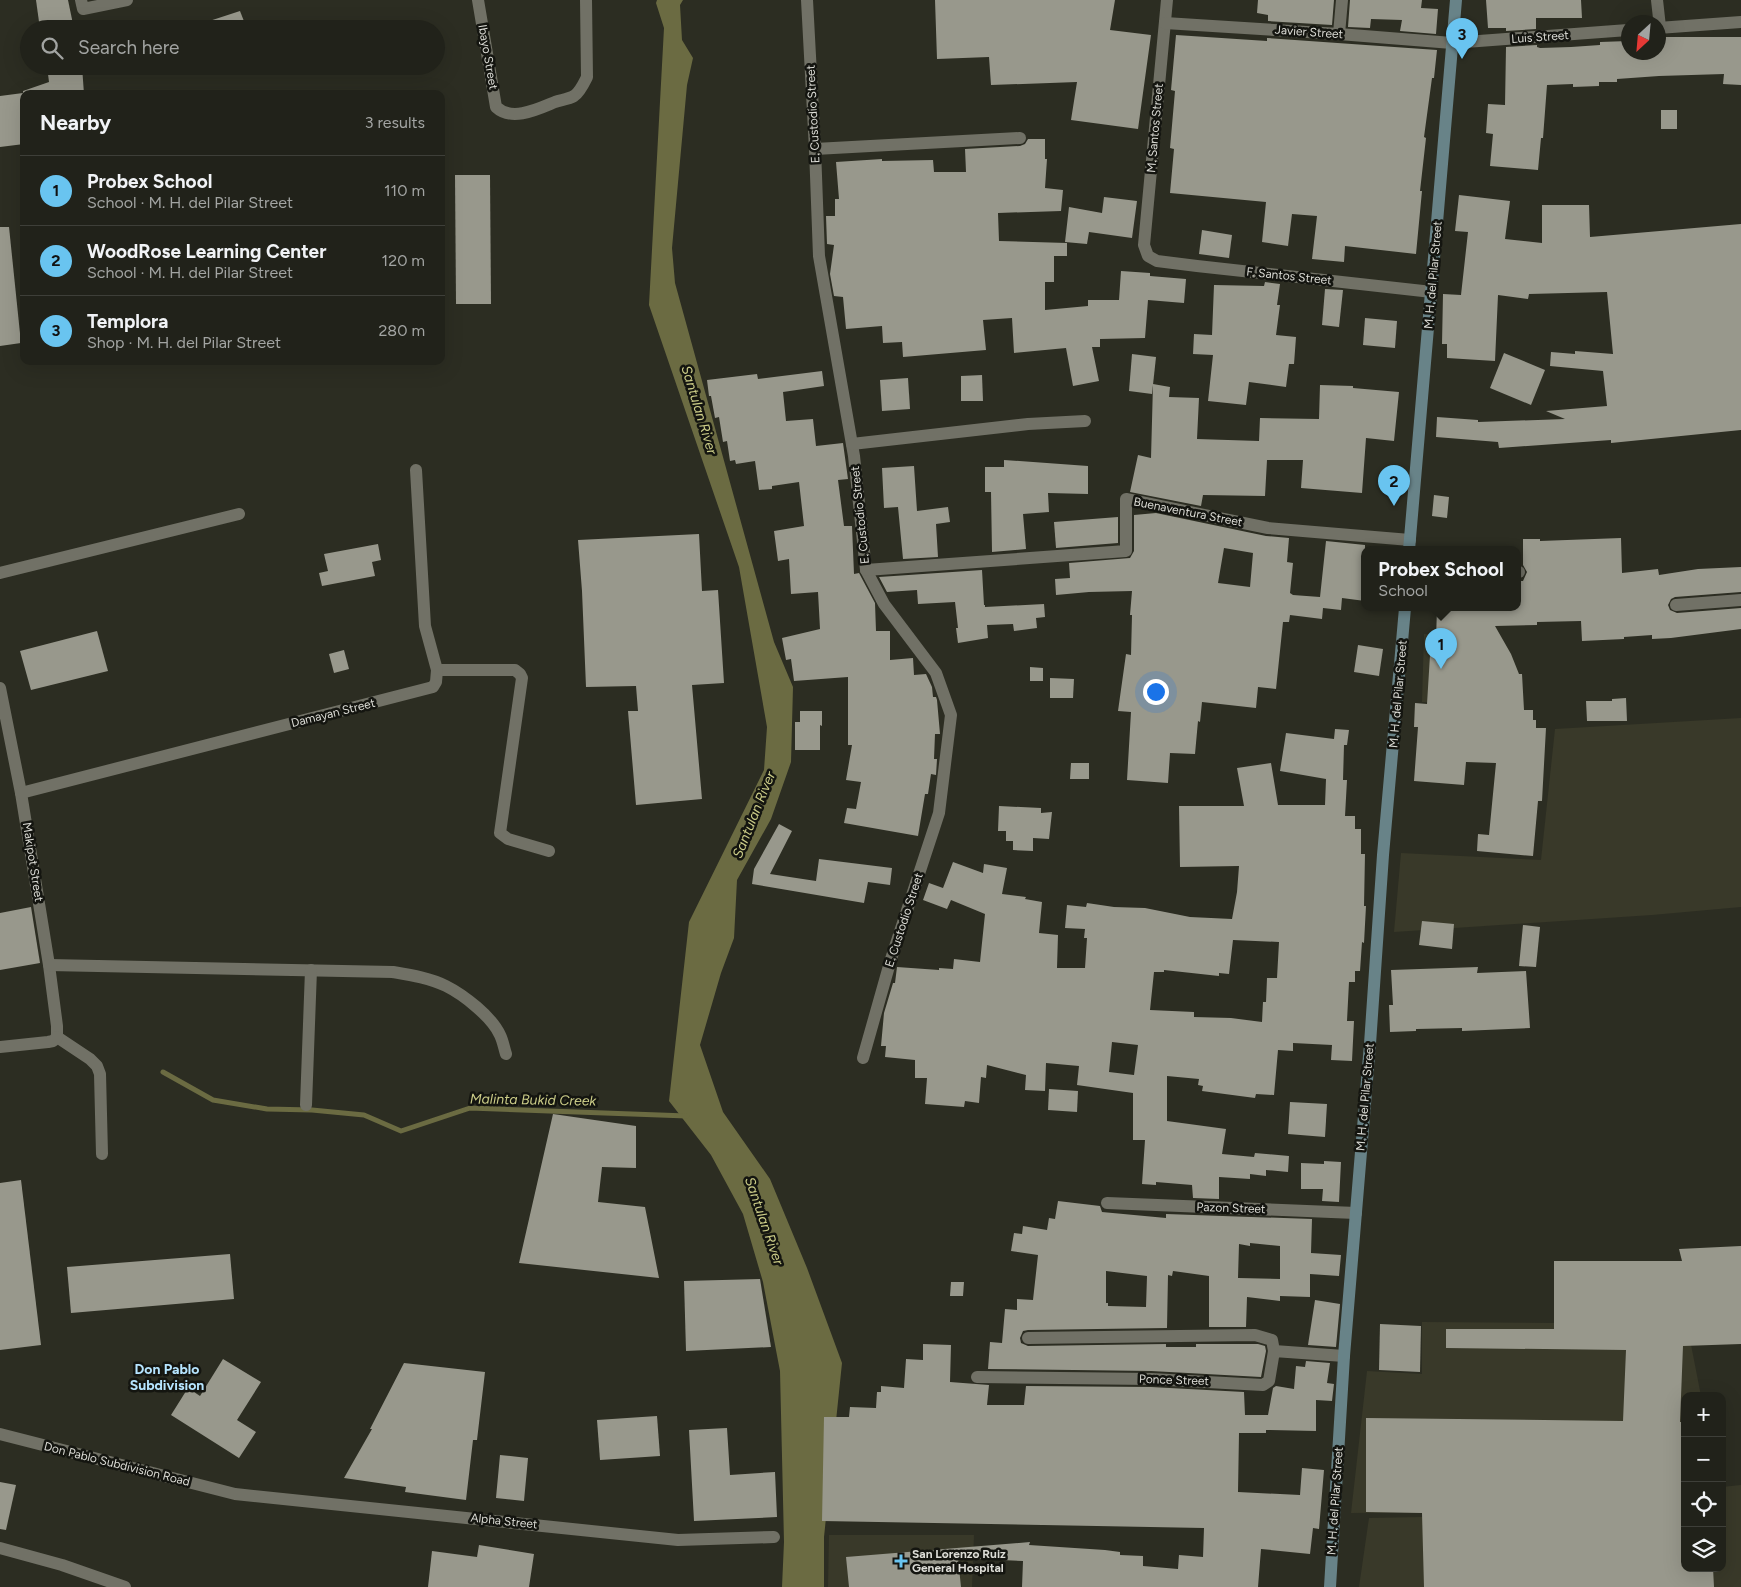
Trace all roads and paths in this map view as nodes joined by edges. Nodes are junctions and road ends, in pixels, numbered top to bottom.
1 (127, 0) edge
2 (478, 0) edge
3 (586, 0) edge
4 (807, 0) edge
5 (1167, 0) edge
6 (1342, 0) edge
7 (1456, 0) edge
8 (1657, 0) edge
9 (82, 5) edge
10 (1658, 15) edge
11 (1741, 22) edge
12 (1164, 23) junction
13 (1666, 27) edge
14 (1621, 31) edge
15 (1339, 34) junction
16 (1452, 43) junction
17 (1020, 138) dead end
18 (816, 149) junction
19 (1148, 256) joint
20 (1432, 292) junction
21 (1085, 422) dead end
22 (852, 444) junction
23 (416, 470) dead end
24 (239, 514) dead end
25 (1410, 545) edge
26 (866, 570) junction
27 (0, 573) edge
28 (1741, 600) edge
29 (1676, 605) dead end
30 (1405, 611) edge
31 (437, 670) junction
32 (0, 688) edge
33 (21, 793) junction
34 (549, 851) dead end
35 (49, 964) junction
36 (311, 970) junction
37 (57, 1037) junction
38 (0, 1047) edge
39 (506, 1054) dead end
40 (863, 1058) dead end
41 (306, 1105) dead end
42 (102, 1154) dead end
43 (1106, 1203) dead end
44 (1356, 1213) junction
45 (1028, 1338) dead end
46 (1274, 1351) junction
47 (1344, 1356) junction
48 (978, 1377) dead end
49 (0, 1434) edge
50 (235, 1494) joint
51 (774, 1537) dead end
52 (0, 1548) edge
53 (125, 1587) edge
54 (1330, 1587) edge

1 - 9 street
2 - 3 street, Ibayo Street
4 - 18 street, E. Custodio Street
5 - 12 street, M. Santos Street
6 - 15 street
7 - 16 main road, M. H. del Pilar Street
8 - 10 street
11 - 13 street
12 - 15 street, Javier Street
12 - 19 street, M. Santos Street
14 - 16 street, Luis Street
15 - 16 street, Javier Street
16 - 20 main road, M. H. del Pilar Street
17 - 18 street
18 - 22 street, E. Custodio Street
19 - 20 street, F. Santos Street
20 - 25 main road, M. H. del Pilar Street
21 - 22 street
22 - 26 street, E. Custodio Street
23 - 31 street
24 - 27 street
25 - 26 street, Buenaventura Street
26 - 40 street, E. Custodio Street
28 - 29 street
30 - 44 main road, M. H. del Pilar Street
31 - 33 street, Damayan Street
31 - 34 street
32 - 33 street, Makipot Street
33 - 35 street, Makipot Street
35 - 36 street
35 - 37 street, Makipot Street
36 - 39 street
36 - 41 street
37 - 38 street
37 - 42 street
43 - 44 street, Pazon Street
44 - 47 main road, M. H. del Pilar Street
45 - 46 street
46 - 47 street
46 - 48 street, Ponce Street
47 - 54 main road, M. H. del Pilar Street
49 - 50 street, Don Pablo Subdivision Road
50 - 51 street, Alpha Street
52 - 53 street

